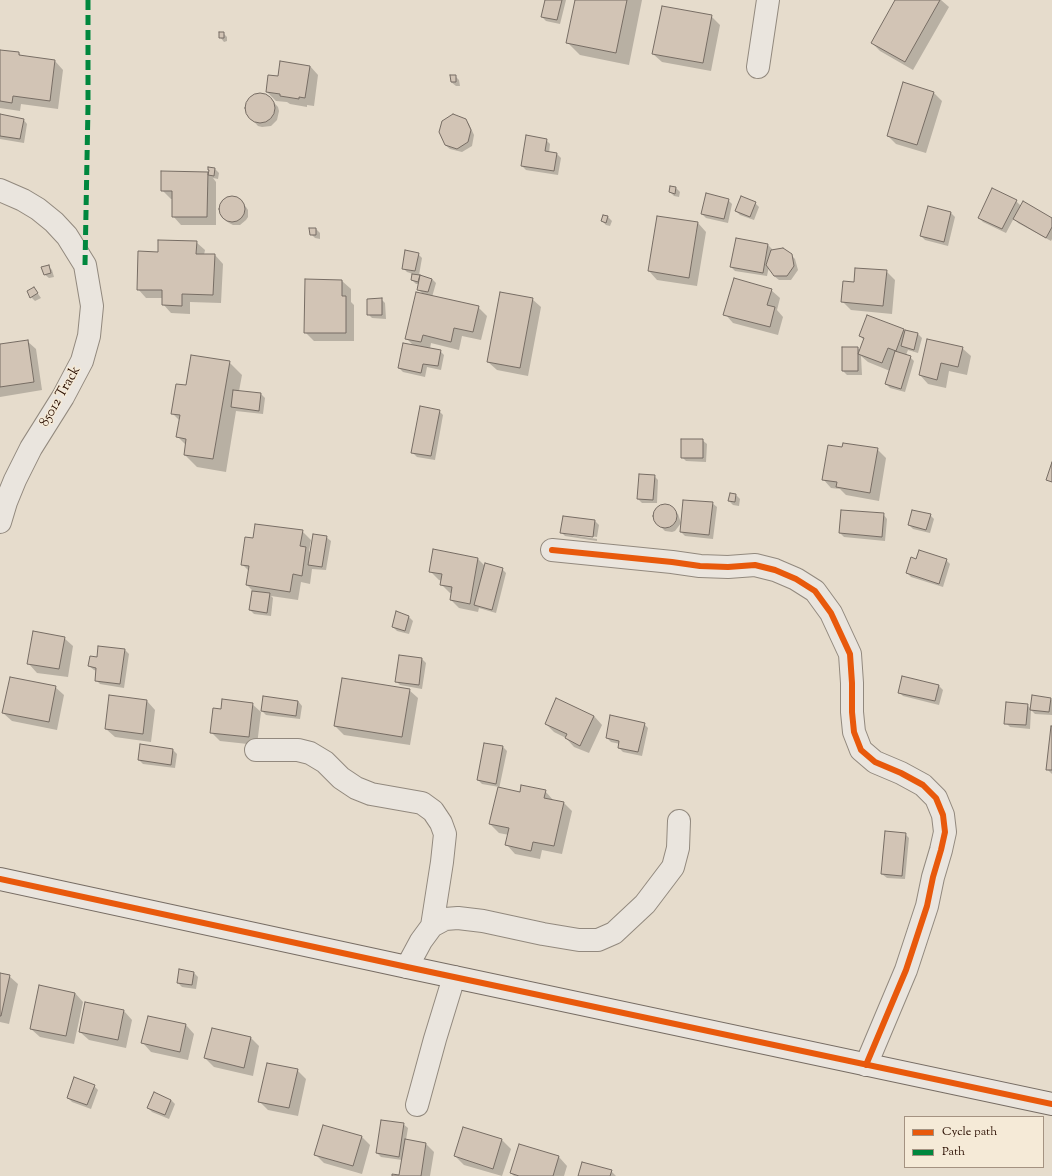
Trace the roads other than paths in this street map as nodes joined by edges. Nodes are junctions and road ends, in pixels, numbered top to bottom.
1 (768, 0) edge
2 (758, 67) dead end
3 (0, 190) edge
4 (0, 522) edge
5 (552, 550) dead end
6 (256, 750) dead end
7 (679, 821) dead end
8 (0, 879) edge
9 (432, 926) junction
10 (407, 967) junction
11 (454, 977) junction
12 (866, 1065) junction
13 (1052, 1104) edge
14 (417, 1105) dead end

1 - 2 street
3 - 4 street, 85012 Track
5 - 12 street
6 - 9 street
7 - 9 street
8 - 10 street
9 - 10 street
10 - 11 street
11 - 12 street
11 - 14 street
12 - 13 street

